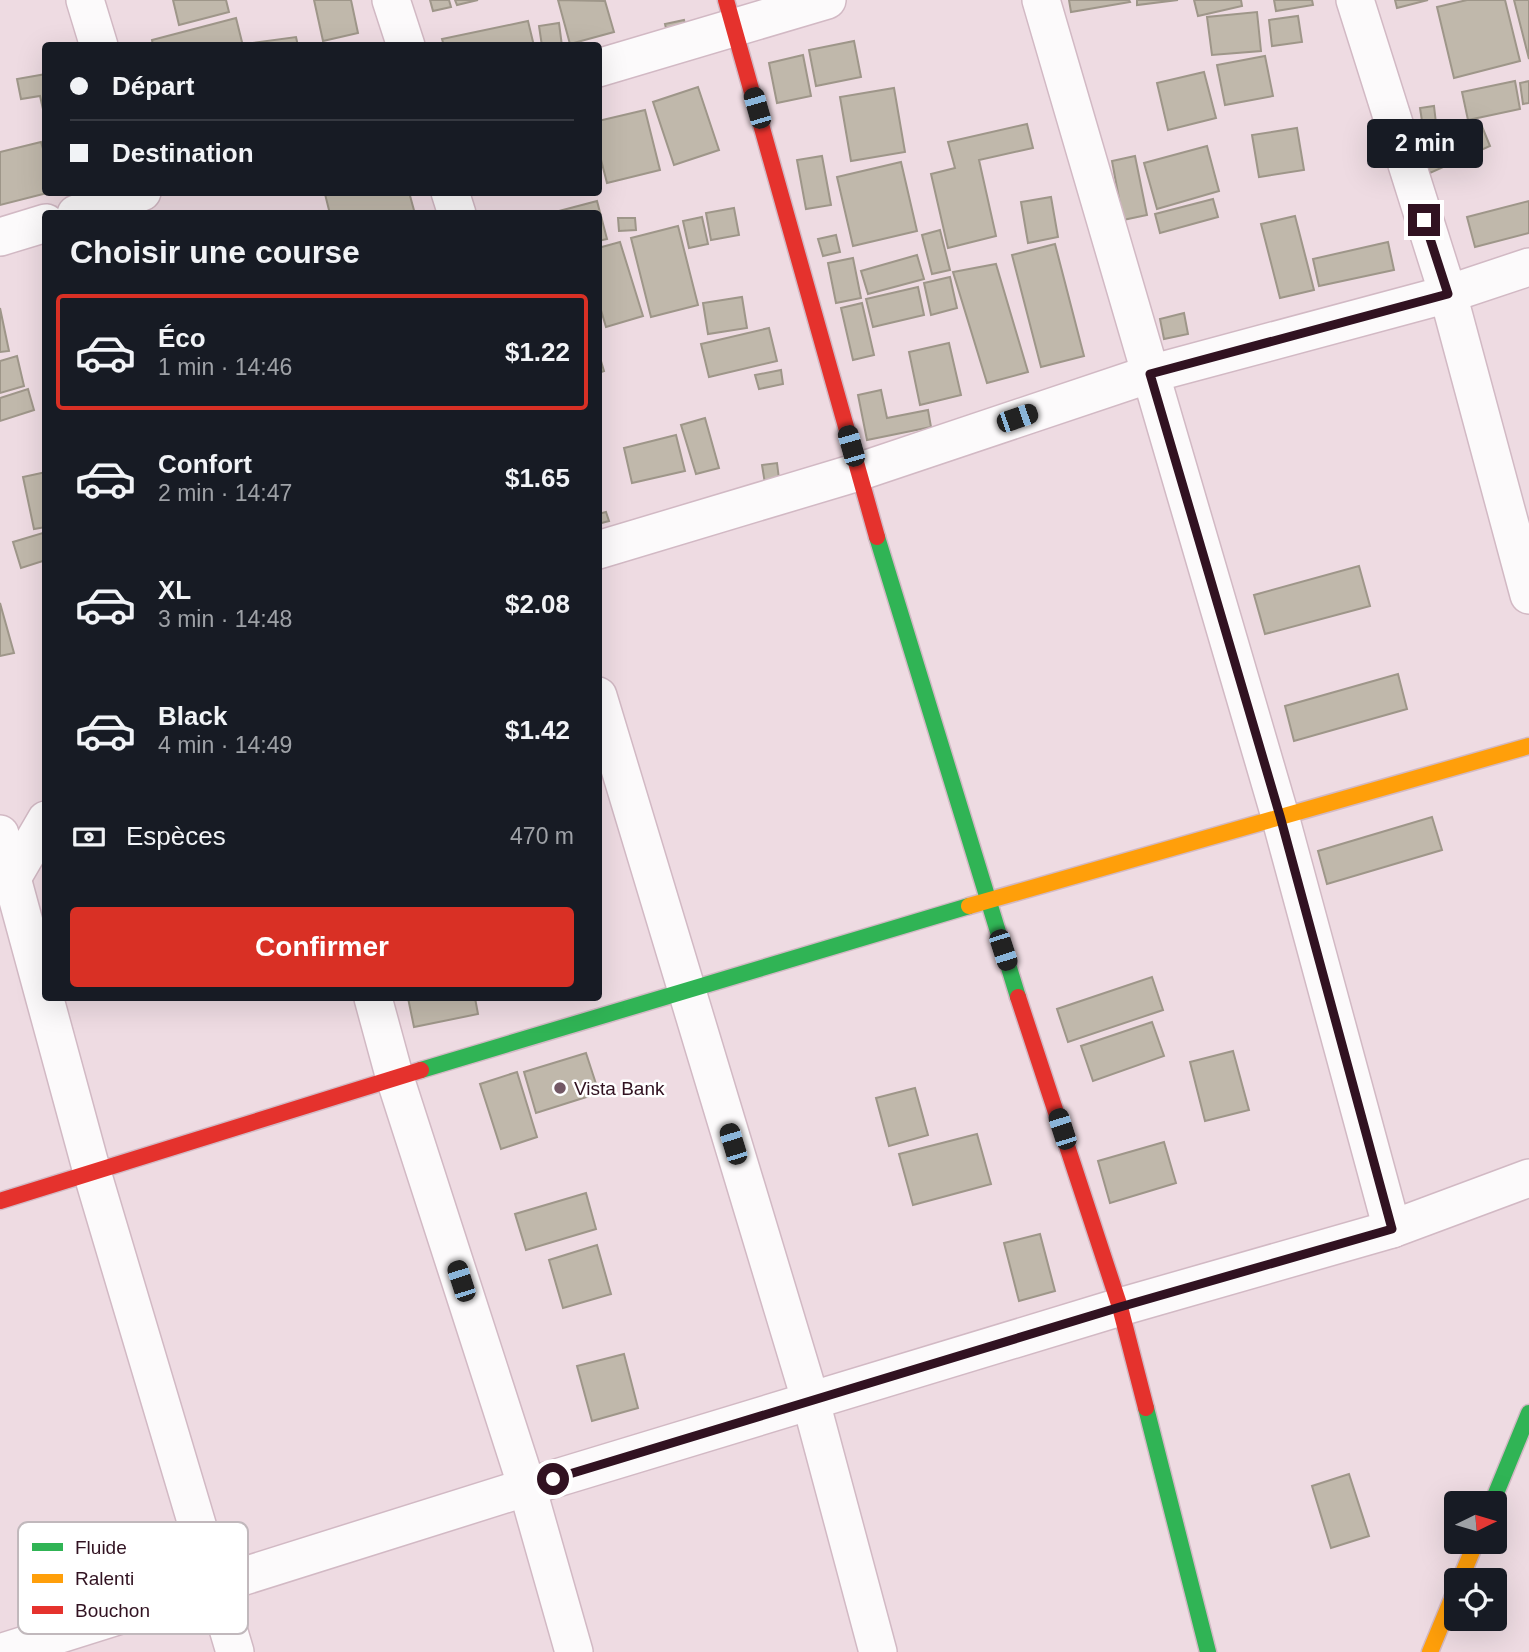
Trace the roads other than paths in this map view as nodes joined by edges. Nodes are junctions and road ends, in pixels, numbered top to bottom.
1 (85, 0) edge
2 (391, 0) edge
3 (827, 0) edge
4 (1041, 0) edge
5 (1355, 0) edge
6 (731, 15) edge
7 (98, 42) edge
8 (404, 42) edge
9 (602, 66) edge
10 (132, 196) edge
11 (88, 210) edge
12 (42, 224) edge
13 (0, 237) edge
14 (1529, 267) edge
15 (1448, 294) junction
16 (1150, 374) junction
17 (858, 472) junction
18 (602, 549) edge
19 (1529, 595) edge
20 (602, 709) edge
21 (1529, 746) edge
22 (1280, 816) junction
23 (42, 826) edge
24 (0, 834) edge
25 (6, 881) edge
26 (986, 899) junction
27 (686, 988) junction
28 (374, 1001) edge
29 (394, 1076) junction
30 (92, 1172) junction
31 (1529, 1178) edge
32 (0, 1201) edge
33 (1392, 1229) junction
34 (1120, 1307) junction
35 (811, 1402) junction
36 (1529, 1413) edge
37 (527, 1487) junction
38 (1497, 1491) edge
39 (195, 1522) edge
40 (248, 1575) edge
41 (1444, 1618) edge
42 (61, 1634) edge
43 (230, 1634) edge
44 (3, 1652) edge
45 (236, 1652) edge
46 (574, 1652) edge
47 (878, 1652) edge
48 (1208, 1652) edge
49 (1430, 1652) edge

1 - 7 street
2 - 8 street
3 - 6 street
4 - 16 street
5 - 15 street
6 - 9 street
6 - 17 street
10 - 11 street
12 - 13 street
14 - 15 street
15 - 16 street
15 - 19 street
16 - 17 street
16 - 22 street
17 - 18 street
17 - 26 street
20 - 27 street
21 - 22 street
22 - 26 street
22 - 33 street
23 - 25 street
24 - 25 street
25 - 30 street
26 - 27 street
26 - 34 street
27 - 29 street
27 - 35 street
28 - 29 street
29 - 30 street
29 - 37 street
30 - 32 street
30 - 39 street
31 - 33 street
33 - 34 street
34 - 35 street
34 - 48 street
35 - 37 street
35 - 47 street
36 - 38 street
37 - 40 street
37 - 46 street
41 - 49 street
42 - 44 street
43 - 45 street

